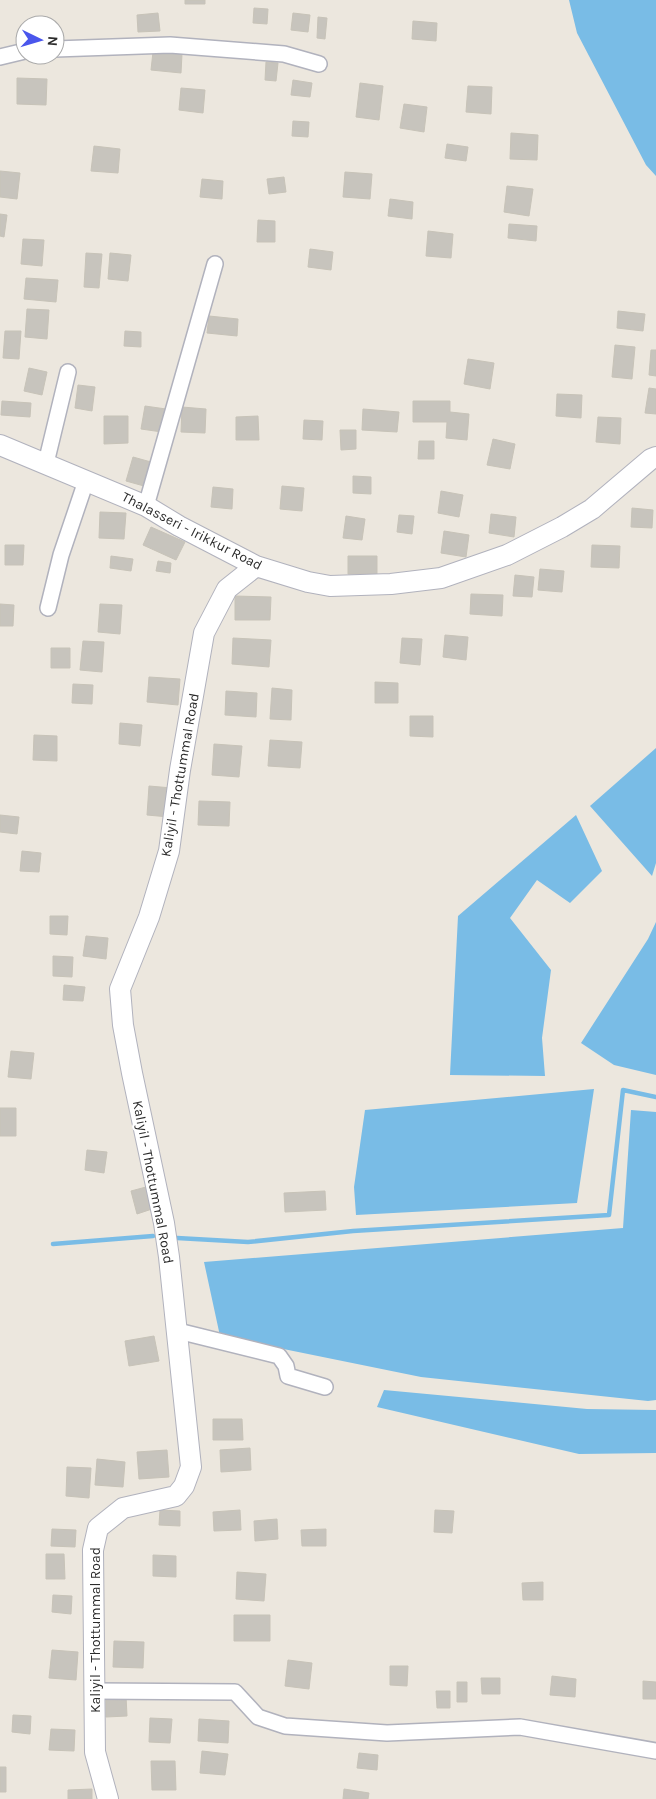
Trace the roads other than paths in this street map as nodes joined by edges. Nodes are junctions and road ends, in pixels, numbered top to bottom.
1 (65, 49) edge
2 (15, 53) edge
3 (0, 57) edge
4 (319, 64) dead end
5 (215, 264) dead end
6 (68, 372) dead end
7 (0, 444) edge
8 (656, 457) edge
9 (46, 463) junction
10 (86, 481) junction
11 (146, 506) junction
12 (256, 566) junction
13 (48, 608) dead end
14 (178, 1331) junction
15 (325, 1387) dead end
16 (94, 1691) junction
17 (656, 1751) edge
18 (108, 1799) edge

1 - 4 street
2 - 3 street
5 - 11 street
6 - 9 street
7 - 9 main road, Thalasseri - Irikkur Road
8 - 12 main road, Thalasseri - Irikkur Road
9 - 10 main road, Thalasseri - Irikkur Road
10 - 11 main road, Thalasseri - Irikkur Road
10 - 13 street
11 - 12 main road, Thalasseri - Irikkur Road
12 - 14 main road, Kaliyil - Thottummal Road
14 - 15 street
14 - 16 main road, Kaliyil - Thottummal Road
16 - 17 street
16 - 18 main road, Kaliyil - Thottummal Road

